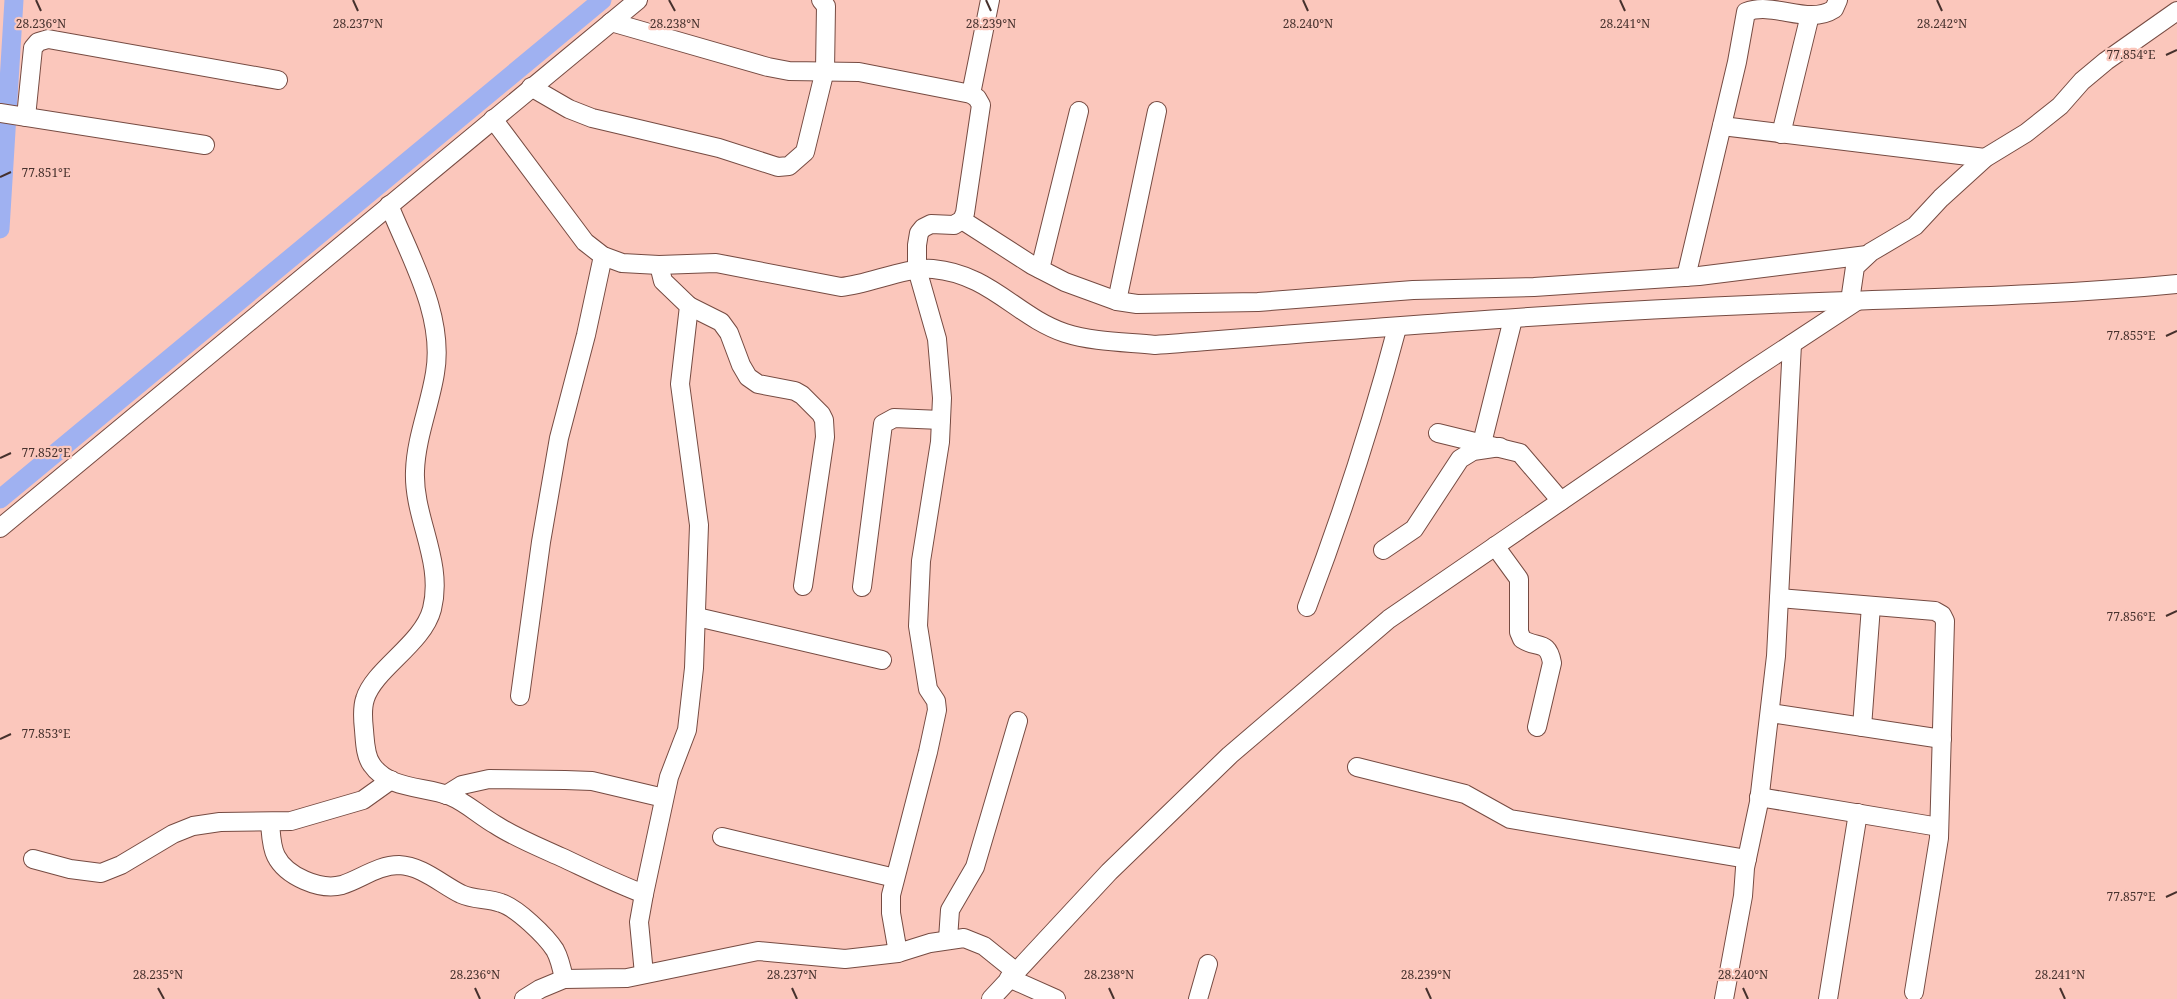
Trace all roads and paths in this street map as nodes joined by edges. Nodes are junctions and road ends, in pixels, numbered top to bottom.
1 (638, 0) edge
2 (822, 0) edge
3 (990, 0) edge
4 (1838, 0) edge
5 (2177, 12) edge
6 (1810, 14) junction
7 (611, 22) junction
8 (825, 70) junction
9 (278, 80) dead end
10 (532, 87) junction
11 (971, 94) junction
12 (1079, 111) dead end
13 (1157, 111) dead end
14 (14, 115) edge
15 (493, 119) junction
16 (1722, 126) junction
17 (1781, 134) junction
18 (205, 145) dead end
19 (1985, 158) junction
20 (389, 205) junction
21 (962, 220) junction
22 (604, 256) junction
23 (917, 258) junction
24 (1861, 261) junction
25 (659, 265) junction
26 (1040, 269) junction
27 (1686, 277) junction
28 (2177, 284) edge
29 (1853, 299) junction
30 (1117, 302) junction
31 (689, 306) junction
32 (1513, 319) junction
33 (1398, 328) junction
34 (1792, 344) junction
35 (941, 420) junction
36 (1438, 433) dead end
37 (1482, 443) junction
38 (1500, 447) junction
39 (1561, 501) junction
40 (0, 528) edge
41 (1495, 546) junction
42 (1383, 550) dead end
43 (803, 586) dead end
44 (862, 587) dead end
45 (1779, 598) junction
46 (1871, 606) junction
47 (1307, 607) dead end
48 (697, 617) junction
49 (882, 660) dead end
50 (520, 696) dead end
51 (1770, 713) junction
52 (1018, 721) dead end
53 (1537, 727) dead end
54 (1862, 727) junction
55 (1942, 739) junction
56 (1358, 767) dead end
57 (391, 780) junction
58 (446, 794) junction
59 (1759, 797) junction
60 (664, 798) junction
61 (1858, 814) junction
62 (270, 822) junction
63 (1939, 827) junction
64 (722, 838) dead end
65 (33, 859) dead end
66 (1747, 859) junction
67 (895, 878) junction
68 (644, 894) junction
69 (948, 940) junction
70 (898, 953) junction
71 (1208, 964) dead end
72 (644, 974) junction
73 (1012, 975) junction
74 (564, 979) junction
75 (1914, 992) dead end
76 (524, 999) edge
77 (991, 999) edge
78 (1056, 999) edge
79 (1198, 999) edge
80 (1724, 999) edge
81 (1828, 999) edge

1 - 7 street
2 - 8 street
3 - 11 street
4 - 6 street
5 - 19 street
6 - 16 street
6 - 17 street
7 - 8 street
7 - 10 street
8 - 10 street
8 - 11 street
9 - 14 street
10 - 15 street
11 - 21 street
12 - 26 street
13 - 30 street
14 - 18 street
15 - 20 street
15 - 22 street
16 - 17 street
16 - 27 street
17 - 19 street
19 - 24 street
20 - 40 street
20 - 57 street
21 - 23 street
21 - 26 street
22 - 25 street
22 - 50 street
23 - 25 street
23 - 33 street
23 - 35 street
24 - 27 street
24 - 29 street
25 - 31 street
26 - 30 street
27 - 30 street
28 - 29 street
29 - 32 street
29 - 34 street
31 - 43 street
31 - 48 street
32 - 33 street
32 - 37 street
33 - 47 street
34 - 39 street
34 - 45 street
35 - 44 street
35 - 67 street
36 - 37 street
37 - 38 street
38 - 39 street
38 - 42 street
39 - 41 street
41 - 53 street
41 - 73 street
45 - 46 street
45 - 51 street
46 - 54 street
46 - 55 street
48 - 49 street
48 - 60 street
51 - 54 street
51 - 59 street
52 - 69 street
54 - 55 street
55 - 63 street
56 - 66 street
57 - 58 street
57 - 62 street
58 - 60 street
58 - 68 street
59 - 61 street
59 - 66 street
60 - 68 street
61 - 63 street
61 - 81 street
62 - 65 street
62 - 74 street
63 - 75 street
64 - 67 street
66 - 80 street
67 - 70 street
68 - 72 street
69 - 70 street
69 - 73 street
70 - 72 street
71 - 79 street
72 - 74 street
73 - 77 street
73 - 78 street
74 - 76 street

